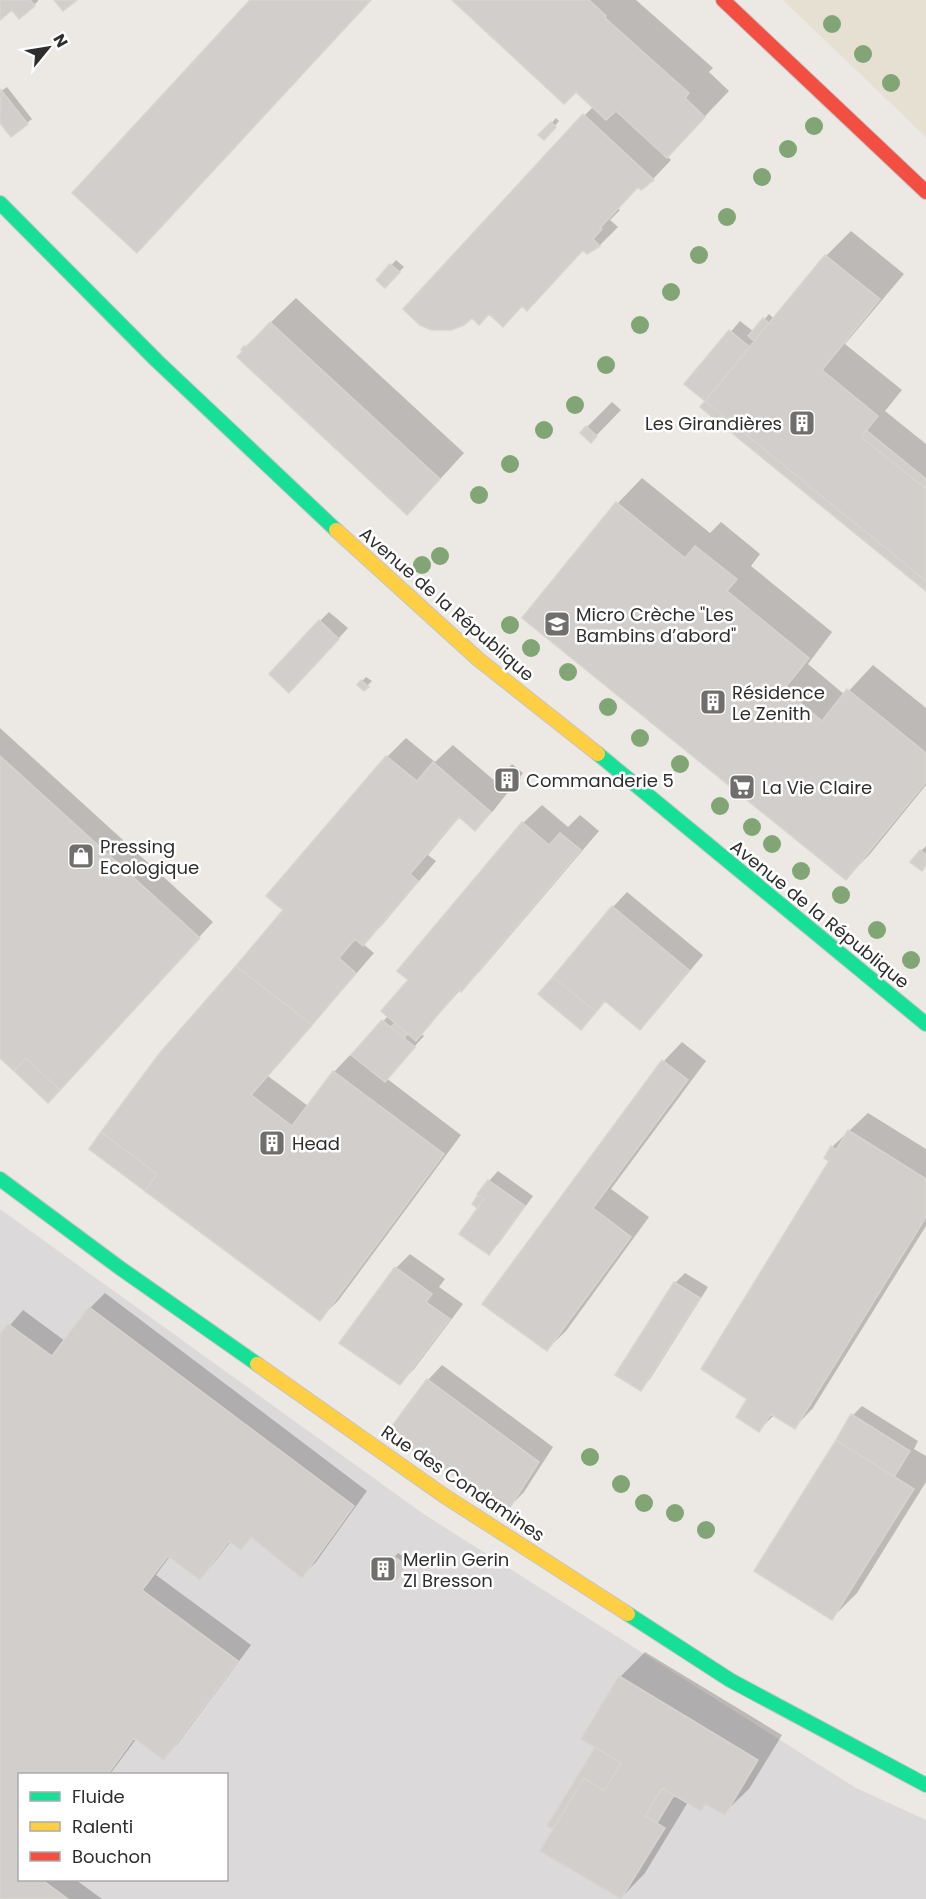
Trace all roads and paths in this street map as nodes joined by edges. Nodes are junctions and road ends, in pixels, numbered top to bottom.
1 (723, 0) edge
2 (926, 192) edge
3 (0, 203) edge
4 (926, 1024) edge
5 (0, 1179) edge
6 (926, 1785) edge

1 - 2 street
3 - 4 street, Avenue de la République
5 - 6 street, Rue des Condamines

